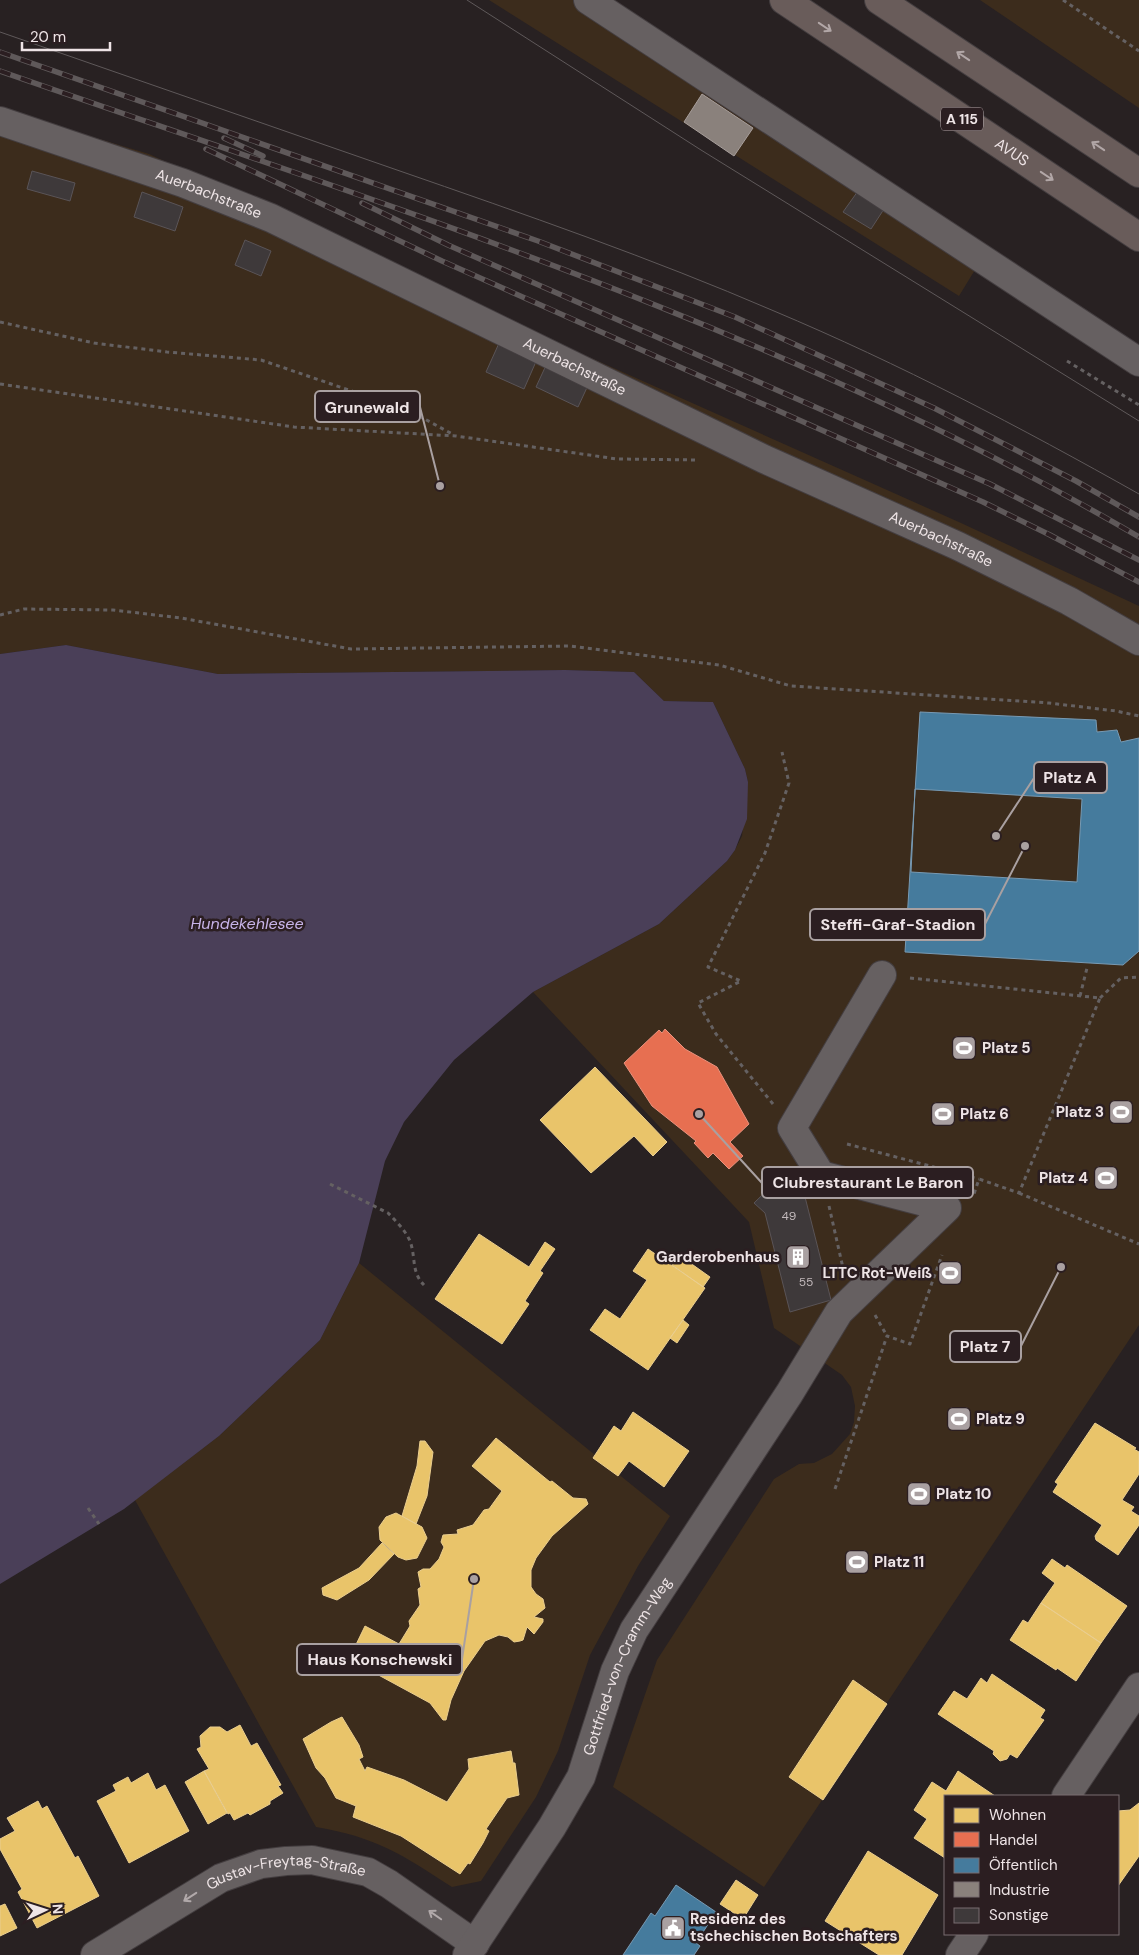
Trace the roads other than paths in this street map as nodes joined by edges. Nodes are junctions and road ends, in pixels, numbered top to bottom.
1 (588, 0) edge
2 (784, 0) edge
3 (879, 0) edge
4 (0, 121) edge
5 (1139, 173) edge
6 (1139, 237) edge
7 (1139, 362) edge
8 (1139, 641) edge
9 (882, 975) road end
10 (1139, 1687) edge
11 (1067, 1795) edge
12 (973, 1935) edge
13 (471, 1949) edge
14 (95, 1955) edge
15 (960, 1955) edge

1 - 7 street
2 -> 6 highway, AVUS / A 115
5 -> 3 highway
4 - 8 street, Auerbachstraße
9 - 13 street, Gottfried-von-Cramm-Weg
10 - 11 street
12 - 15 street
13 -> 14 street, Gustav-Freytag-Straße

